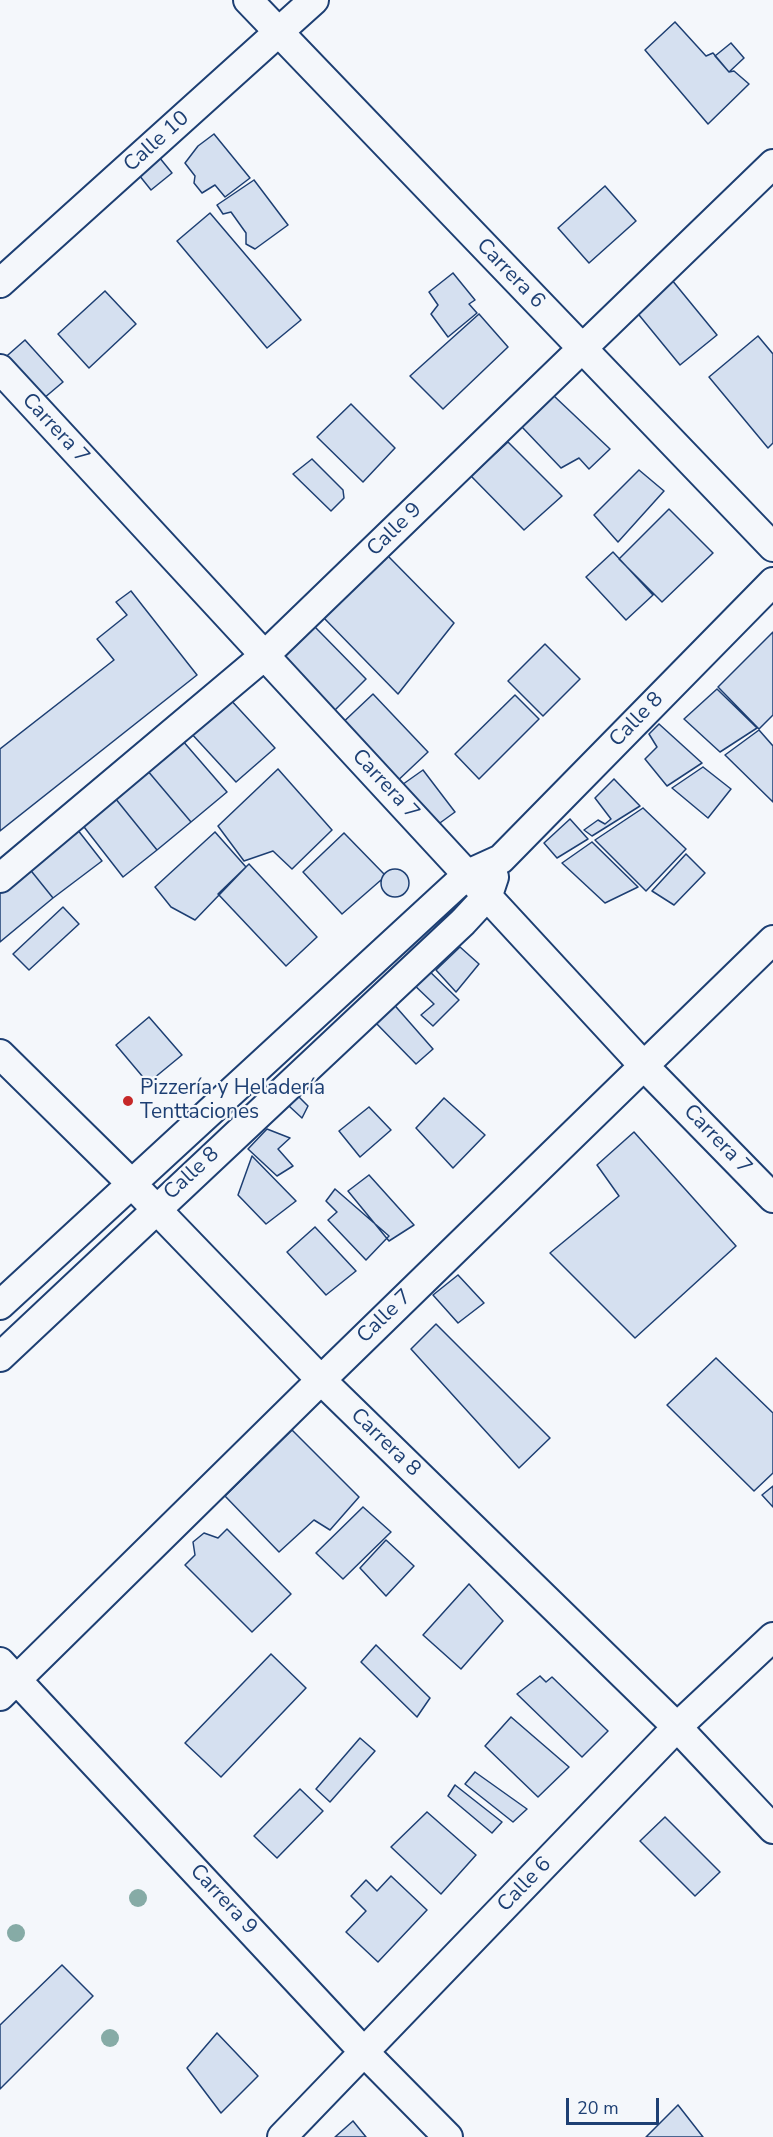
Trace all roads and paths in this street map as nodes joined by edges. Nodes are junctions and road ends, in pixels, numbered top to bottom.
1 (248, 0) edge
2 (314, 0) edge
3 (279, 32) junction
4 (773, 164) edge
5 (0, 283) edge
6 (582, 350) junction
7 (0, 369) edge
8 (773, 547) edge
9 (773, 582) edge
10 (264, 656) junction
11 (501, 859) junction
12 (468, 874) junction
13 (0, 878) edge
14 (488, 895) junction
15 (773, 939) edge
16 (0, 1054) edge
17 (643, 1065) junction
18 (132, 1184) junction
19 (773, 1198) edge
20 (156, 1209) junction
21 (0, 1305) edge
22 (0, 1357) edge
23 (321, 1380) junction
24 (773, 1637) edge
25 (6, 1679) edge
26 (677, 1726) junction
27 (773, 1829) edge
28 (364, 2052) junction
29 (282, 2137) edge
30 (448, 2137) edge

1 - 3 street, Carrera 6
2 - 3 street, Calle 10
3 - 5 street, Calle 10
3 - 6 street, Carrera 6
4 - 6 street, Calle 9
6 - 8 street, Carrera 6
6 - 10 street, Calle 9
7 - 10 street, Carrera 7
9 - 11 street, Calle 8
10 - 12 street, Carrera 7
10 - 13 street, Calle 9
11 - 12 street, Calle 8
11 - 14 street, Calle 8
12 - 14 street, Carrera 7
12 - 18 street, Calle 8
14 - 17 street, Carrera 7
14 - 20 street, Calle 8
15 - 17 street, Calle 7
16 - 18 street, Carrera 8
17 - 19 street, Carrera 7
17 - 23 street, Calle 7
18 - 20 street, Carrera 8
18 - 21 street, Calle 8
20 - 22 street, Calle 8
20 - 23 street, Carrera 8
23 - 25 street, Calle 7
23 - 26 street, Carrera 8
24 - 26 street, Calle 6
25 - 28 street, Carrera 9
26 - 27 street, Carrera 8
26 - 28 street, Calle 6
28 - 29 street, Calle 6
28 - 30 street, Carrera 9

